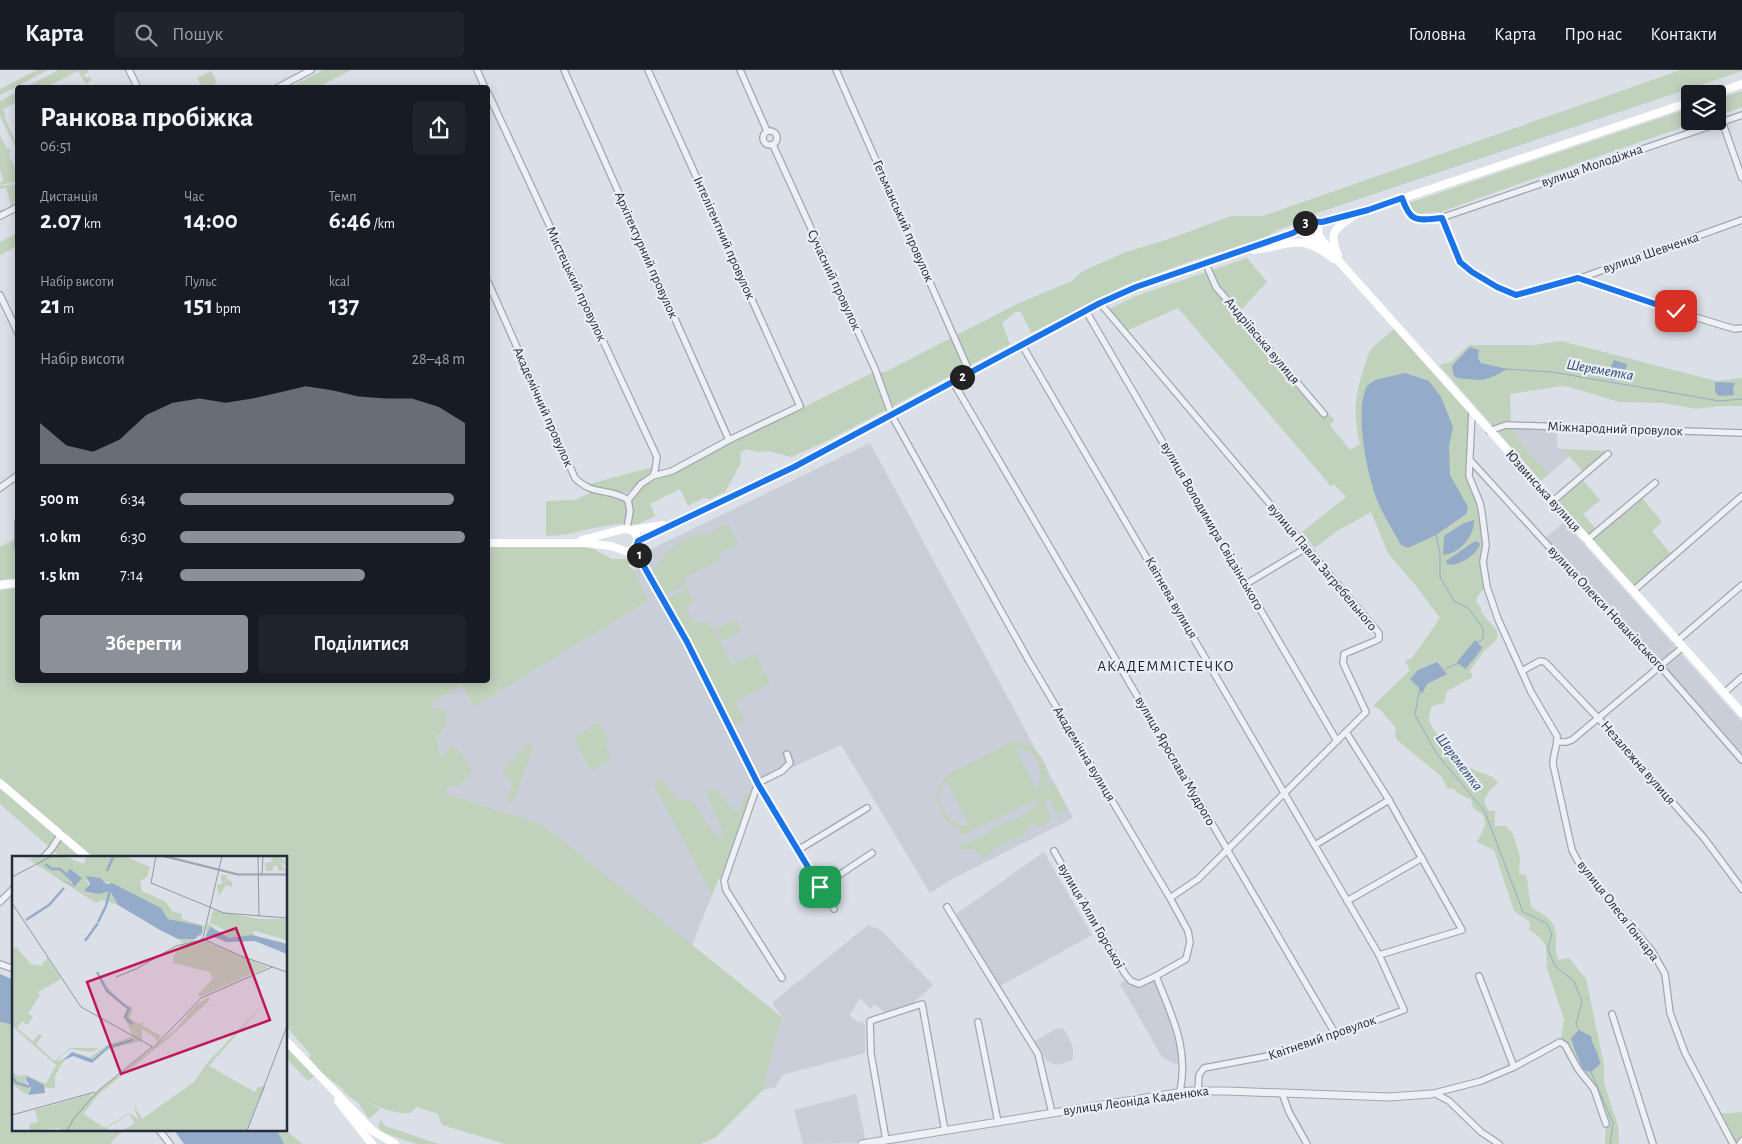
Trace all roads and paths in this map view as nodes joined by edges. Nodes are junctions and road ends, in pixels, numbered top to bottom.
1 (129, 70) edge
2 (311, 70) edge
3 (477, 70) edge
4 (564, 70) edge
5 (648, 70) edge
6 (740, 70) edge
7 (836, 70) edge
8 (1742, 84) edge
9 (136, 85) edge
10 (283, 85) edge
11 (484, 85) edge
12 (1726, 90) edge
13 (490, 97) edge
14 (1681, 105) edge
15 (1742, 115) edge
16 (1726, 120) edge
17 (1696, 130) edge
18 (1725, 130) edge
19 (767, 131) junction
20 (773, 145) junction
21 (1742, 178) edge
22 (1402, 198) junction
23 (15, 209) edge
24 (1368, 210) junction
25 (1357, 214) junction
26 (0, 216) edge
27 (1442, 218) junction
28 (1742, 220) edge
29 (1302, 226) junction
30 (1317, 227) junction
31 (1308, 236) junction
32 (1254, 250) junction
33 (1233, 254) junction
34 (1336, 258) junction
35 (1206, 264) junction
36 (1344, 268) junction
37 (1578, 278) junction
38 (490, 287) edge
39 (0, 295) edge
40 (1100, 303) junction
41 (1086, 310) junction
42 (15, 327) edge
43 (1742, 328) edge
44 (1022, 345) junction
45 (970, 373) junction
46 (953, 382) junction
47 (1472, 411) junction
48 (1324, 414) dead end
49 (892, 416) junction
50 (1489, 431) junction
51 (1742, 433) edge
52 (729, 440) junction
53 (1608, 454) dead end
54 (1470, 460) junction
55 (652, 476) junction
56 (15, 477) edge
57 (1655, 483) dead end
58 (2, 485) edge
59 (1742, 496) edge
60 (628, 500) junction
61 (1552, 502) junction
62 (694, 514) junction
63 (626, 530) junction
64 (1587, 540) junction
65 (490, 543) edge
66 (552, 544) junction
67 (637, 544) junction
68 (617, 548) junction
69 (1306, 548) junction
70 (628, 552) junction
71 (642, 563) junction
72 (15, 584) edge
73 (1246, 584) junction
74 (1742, 585) edge
75 (0, 586) edge
76 (1633, 591) junction
77 (1680, 644) junction
78 (1660, 666) junction
79 (1522, 671) junction
80 (1742, 677) edge
81 (1724, 693) junction
82 (1742, 713) edge
83 (1599, 719) junction
84 (1346, 732) junction
85 (1337, 741) junction
86 (1557, 742) junction
87 (787, 754) dead end
88 (1742, 760) edge
89 (0, 783) edge
90 (758, 784) junction
91 (1286, 793) junction
92 (1389, 800) junction
93 (867, 808) dead end
94 (61, 834) junction
95 (1316, 844) junction
96 (798, 850) junction
97 (1227, 850) junction
98 (872, 852) dead end
99 (1054, 852) dead end
100 (44, 856) edge
101 (86, 856) edge
102 (1422, 858) junction
103 (820, 887) junction
104 (1742, 889) edge
105 (12, 890) edge
106 (1170, 898) junction
107 (1347, 901) junction
108 (0, 902) edge
109 (948, 907) dead end
110 (834, 909) dead end
111 (1379, 954) junction
112 (0, 964) edge
113 (12, 968) edge
114 (1156, 976) junction
115 (1479, 976) dead end
116 (782, 978) dead end
117 (1612, 1014) dead end
118 (978, 1022) dead end
119 (1336, 1035) junction
120 (288, 1043) edge
121 (1514, 1068) junction
122 (325, 1083) junction
123 (1198, 1091) junction
124 (1180, 1092) junction
125 (1282, 1093) junction
126 (1431, 1094) junction
127 (1052, 1113) junction
128 (998, 1122) junction
129 (1606, 1124) dead end
130 (945, 1131) junction
131 (161, 1132) edge
132 (886, 1140) junction
133 (371, 1143) edge
134 (873, 1143) edge
135 (170, 1144) edge
136 (395, 1144) edge
137 (862, 1144) edge
138 (1307, 1144) edge
139 (1499, 1144) edge
140 (1653, 1144) edge
141 (1733, 1144) edge

1 - 9 street
2 - 10 street
3 - 11 street
4 - 52 street, Архітектурний провулок
5 - 52 street, Інтелігентний провулок
6 - 19 street
7 - 45 street, Гетьманський провулок
8 - 12 main road
13 - 55 street, Мистецький провулок
14 - 22 main road
15 - 16 street, вулиця Молодіжна
17 - 27 street, вулиця Молодіжна
18 - 21 street
19 - 20 street
19 - 20 street
20 - 49 street, Сучасний провулок
22 - 24 main road
22 - 27 street
23 - 26 street
24 - 25 main road
24 - 30 main road
25 - 30 main road
25 - 36 main road
27 - 37 street, вулиця Шевченка
28 - 37 street, вулиця Шевченка
29 - 30 main road
29 - 31 main road
29 - 33 main road
30 - 31 main road
30 - 34 main road
31 - 32 main road
31 - 34 main road
32 - 33 main road
32 - 36 main road
33 - 35 main road
34 - 36 main road
35 - 40 main road
35 - 48 street, Андріївська вулиця
36 - 47 main road, Юзвинська вулиця
37 - 43 street
38 - 60 street, Академічний провулок
39 - 42 street
40 - 41 main road
40 - 69 street, вулиця Павла Загребельного
41 - 44 main road
41 - 73 street, вулиця Володимира Свідзінського
44 - 45 main road
44 - 91 street, Квітнева вулиця
45 - 46 main road
46 - 49 main road
46 - 97 street, вулиця Ярослава Мудрого
47 - 50 main road, Юзвинська вулиця
47 - 54 street
49 - 62 main road
49 - 106 street, Академічна вулиця
50 - 51 street, Міжнародний провулок
50 - 61 main road, Юзвинська вулиця
52 - 55 street
53 - 61 street
54 - 78 street, вулиця Олекси Новаківського
54 - 79 street
55 - 60 street
56 - 58 street
57 - 64 street
59 - 76 street
60 - 63 street
61 - 64 main road, Юзвинська вулиця
62 - 63 main road
62 - 67 main road
63 - 66 main road
63 - 67 main road
63 - 68 main road
64 - 76 main road, Юзвинська вулиця
65 - 66 main road
66 - 68 main road
67 - 70 main road
67 - 71 street
68 - 70 main road
69 - 73 street
69 - 84 street, вулиця Павла Загребельного
70 - 71 street
71 - 90 street
72 - 75 main road
73 - 85 street, вулиця Володимира Свідзінського
74 - 77 street
76 - 77 main road, Юзвинська вулиця
77 - 78 street
77 - 81 main road, Юзвинська вулиця
78 - 83 street
78 - 88 street, вулиця Олекси Новаківського
79 - 83 street, Незалежна вулиця
79 - 86 street
80 - 81 street
81 - 82 main road, Юзвинська вулиця
83 - 86 street
83 - 104 street, Незалежна вулиця
84 - 85 street, вулиця Павла Загребельного
84 - 92 street
85 - 91 street, вулиця Павла Загребельного
86 - 141 street, вулиця Олеся Гончара
87 - 90 street
89 - 94 main road
90 - 96 street
90 - 116 street
91 - 95 street, Квітнева вулиця
91 - 97 street, вулиця Павла Загребельного
92 - 95 street
92 - 102 street
93 - 96 street
94 - 100 street
94 - 101 main road
95 - 107 street, Квітнева вулиця
96 - 103 street
97 - 106 street, вулиця Павла Загребельного
97 - 119 street, вулиця Ярослава Мудрого
98 - 103 street
99 - 114 street, вулиця Алли Горської
102 - 107 street
102 - 111 street
103 - 110 street
105 - 108 street
106 - 114 street, Академічна вулиця
107 - 111 street, Квітнева вулиця
109 - 127 street
111 - 119 street, Квітневий провулок
112 - 113 street
114 - 124 street
115 - 121 street
117 - 140 street
118 - 128 street
119 - 123 street, Квітневий провулок
120 - 122 main road
121 - 126 street, вулиця Леоніда Каденюка
121 - 129 street, вулиця Леоніда Каденюка
122 - 133 main road
122 - 136 main road
123 - 124 street, вулиця Леоніда Каденюка
123 - 125 street, вулиця Леоніда Каденюка
124 - 127 street, вулиця Леоніда Каденюка
125 - 126 street, вулиця Леоніда Каденюка
125 - 138 street
126 - 139 street, вулиця Леоніда Каденюка
127 - 128 street, вулиця Леоніда Каденюка
128 - 130 street, вулиця Леоніда Каденюка
130 - 132 street, вулиця Леоніда Каденюка
130 - 132 street
131 - 135 street
132 - 134 street, вулиця Леоніда Каденюка
134 - 137 street, вулиця Леоніда Каденюка

